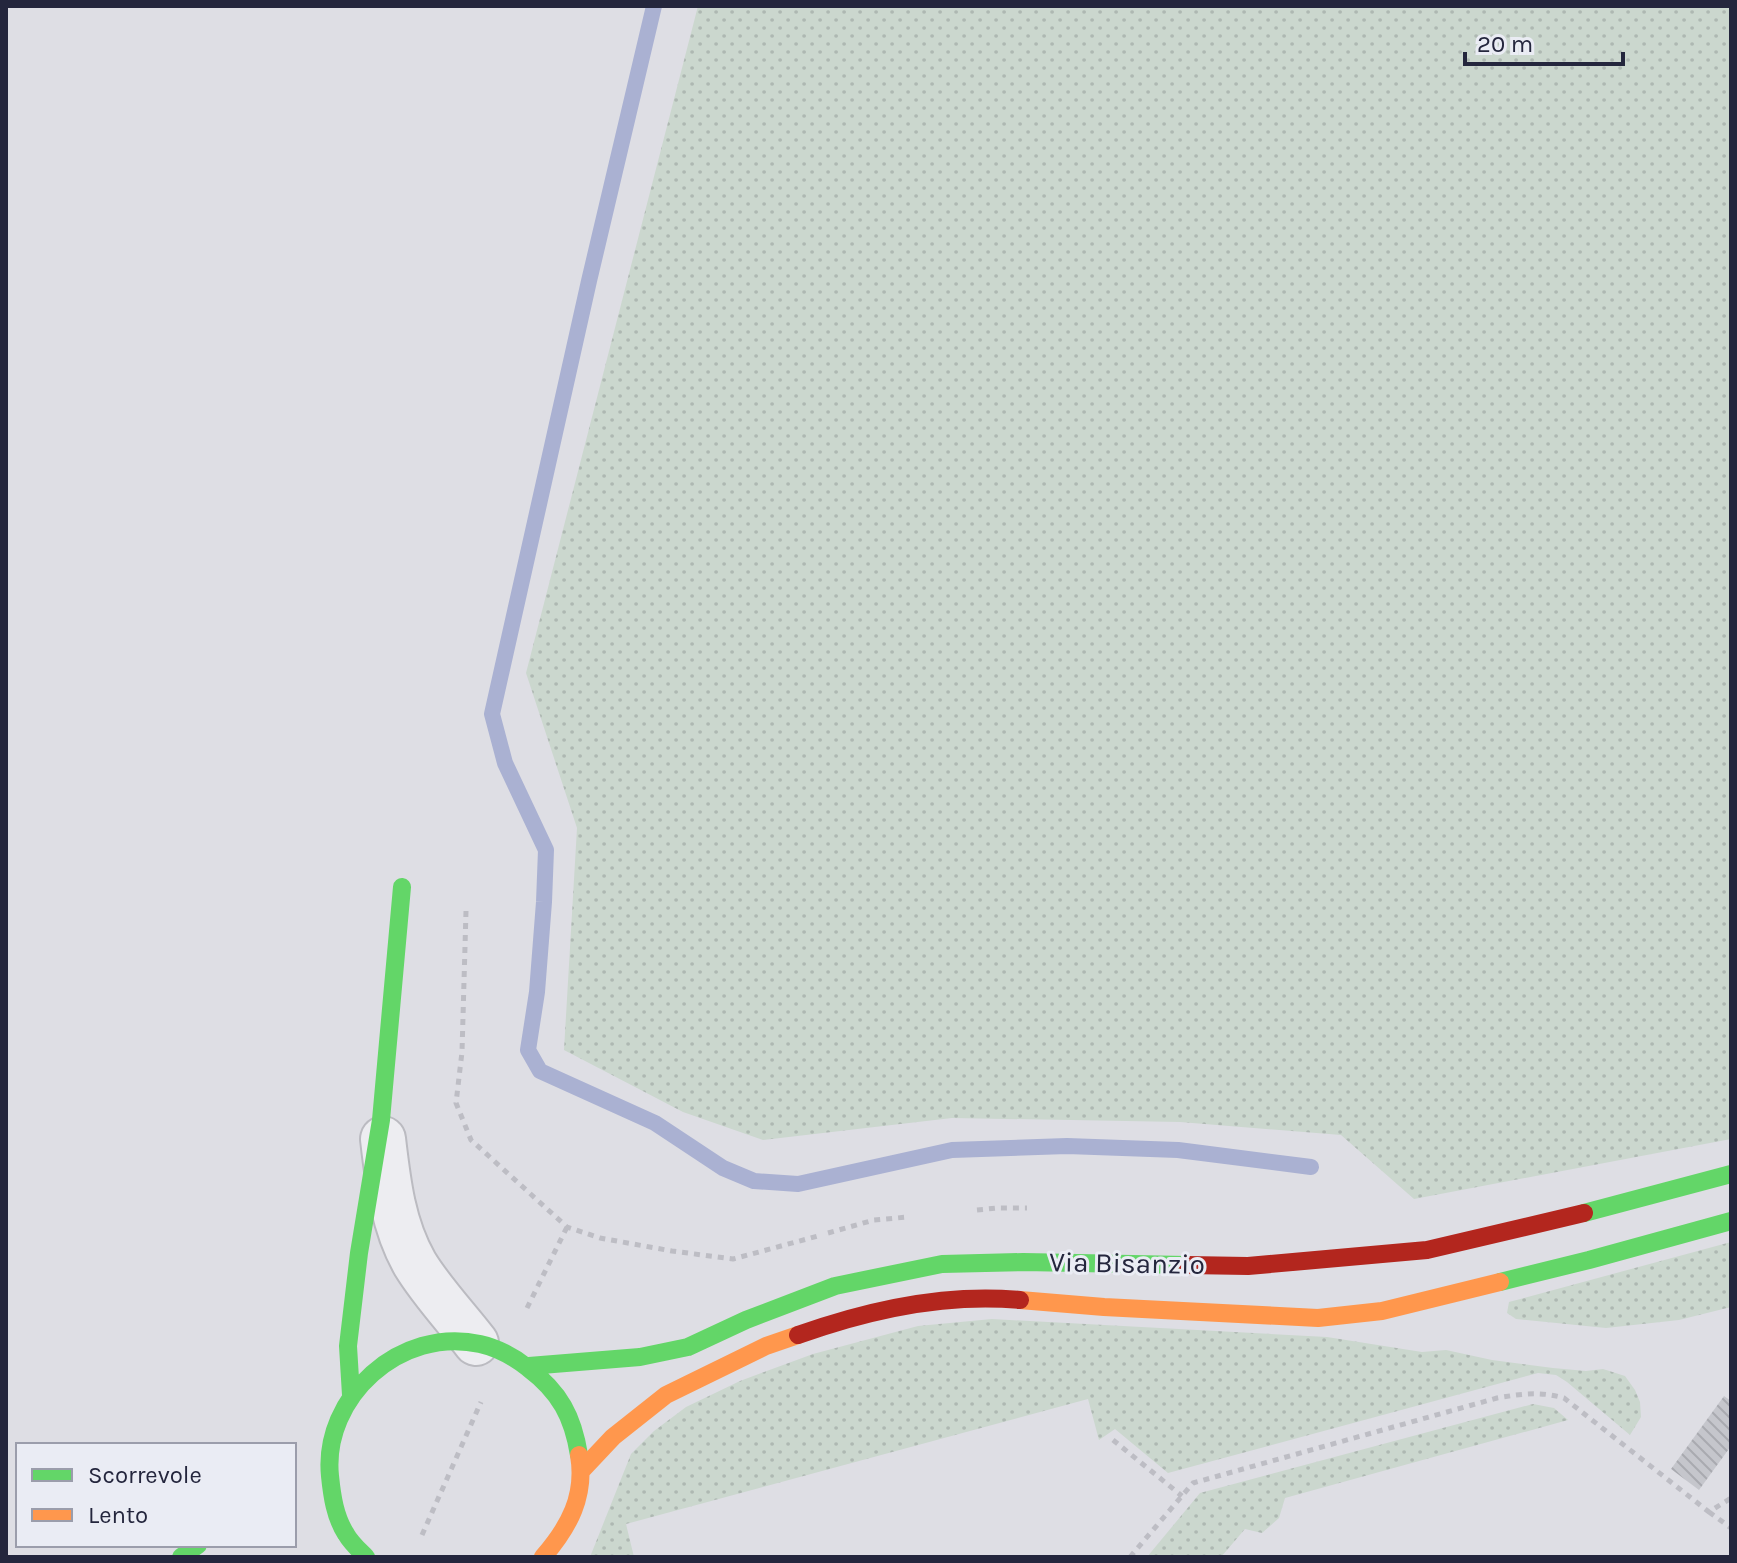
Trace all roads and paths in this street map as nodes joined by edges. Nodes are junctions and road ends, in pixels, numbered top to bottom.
1 (402, 887) dead end
2 (466, 911) dead end
3 (381, 1120) junction
4 (1731, 1174) edge
5 (1731, 1221) edge
6 (526, 1310) dead end
7 (476, 1343) junction
8 (529, 1366) junction
9 (351, 1395) junction
10 (481, 1402) dead end
11 (340, 1413) junction
12 (1113, 1440) dead end
13 (312, 1453) dead end
14 (581, 1471) junction
15 (1182, 1496) junction
16 (1731, 1498) edge
17 (1709, 1512) junction
18 (1731, 1528) edge
19 (422, 1535) dead end
20 (554, 1550) edge
21 (366, 1557) edge
22 (1130, 1557) edge

1 - 3 main road
2 - 6 path
3 - 7 street
3 - 9 main road
4 - 8 main road, Via Bisanzio
5 - 14 main road, Via Bisanzio
7 - 8 main road
7 - 9 main road
8 - 14 main road
9 - 11 main road
10 - 19 path
11 - 13 main road
11 - 21 main road
12 - 15 path
14 - 20 main road
15 - 17 path
15 - 22 path
16 - 17 path
17 - 18 path

